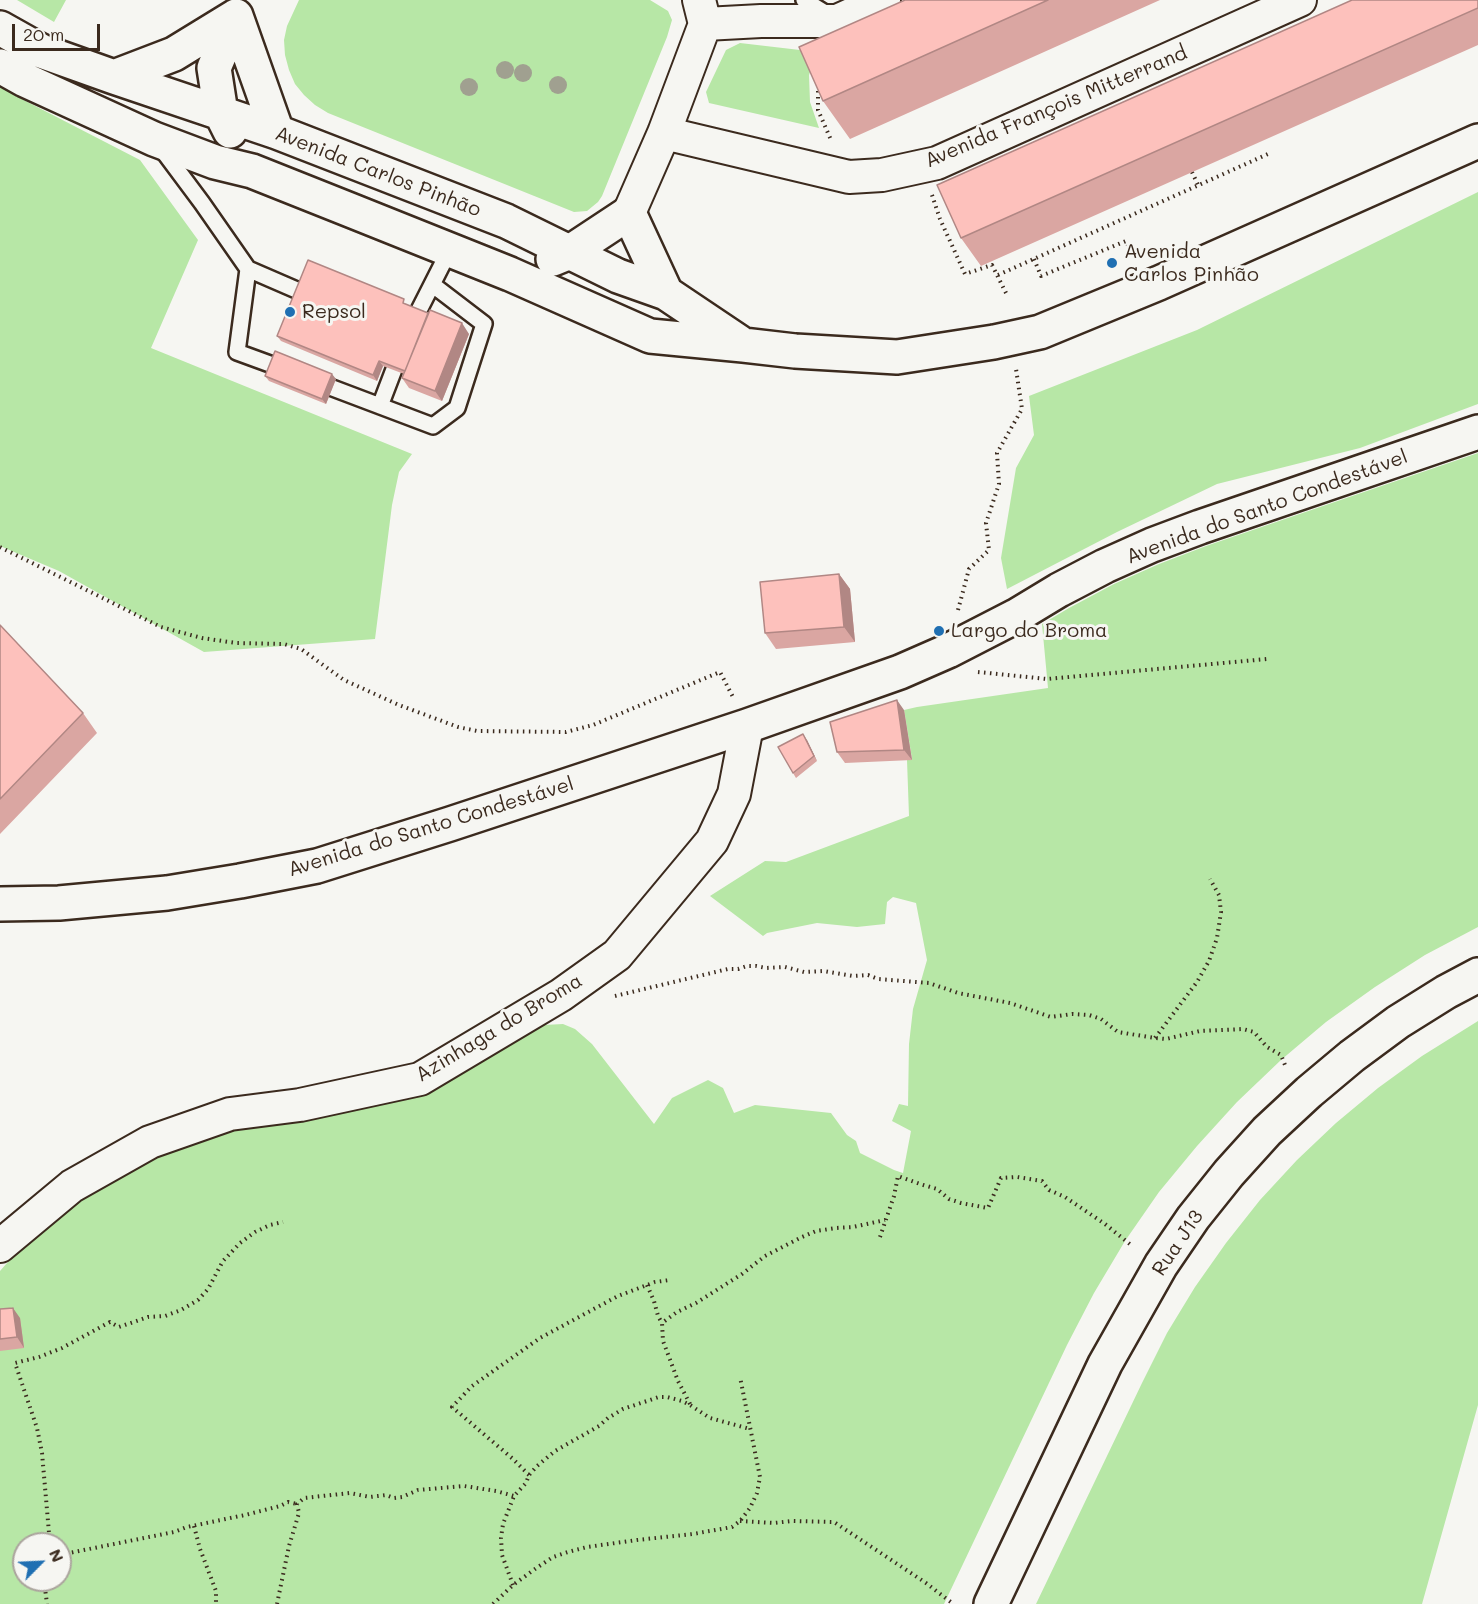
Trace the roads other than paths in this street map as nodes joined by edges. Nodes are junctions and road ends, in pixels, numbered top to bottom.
1 (804, 0) edge
2 (884, 0) edge
3 (1300, 0) edge
4 (241, 8) edge
5 (702, 12) edge
6 (837, 21) junction
7 (0, 28) edge
8 (13, 73) edge
9 (114, 77) junction
10 (221, 113) junction
11 (277, 132) junction
12 (664, 133) junction
13 (154, 139) junction
14 (1478, 141) edge
15 (252, 171) junction
16 (629, 213) junction
17 (449, 251) junction
18 (570, 252) junction
19 (248, 269) junction
20 (510, 274) junction
21 (433, 285) junction
22 (666, 293) junction
23 (332, 305) edge
24 (743, 345) junction
25 (380, 406) junction
26 (1478, 432) edge
27 (747, 726) junction
28 (0, 904) edge
29 (1478, 975) edge
30 (1, 1244) edge
31 (991, 1604) edge

1 - 6 lane
2 - 6 street
3 - 12 street, Avenida François Mitterrand
4 - 9 main road
4 - 10 main road
4 - 11 main road
5 - 6 street
5 - 12 street
7 - 9 main road, Avenida Carlos Pinhão
8 - 13 main road, Avenida Carlos Pinhão
9 - 10 main road, Avenida Carlos Pinhão
10 - 11 main road, Avenida Carlos Pinhão
10 - 15 main road
11 - 18 main road, Avenida Carlos Pinhão
12 - 16 street
13 - 15 main road, Avenida Carlos Pinhão
13 - 19 lane
14 - 24 main road, Avenida Carlos Pinhão
15 - 17 main road, Avenida Carlos Pinhão
16 - 18 main road
16 - 22 main road
17 - 20 main road, Avenida Carlos Pinhão
17 - 21 lane
18 - 20 main road
18 - 22 main road, Avenida Carlos Pinhão
19 - 23 lane
19 - 25 lane
20 - 24 main road, Avenida Carlos Pinhão
21 - 25 lane
21 - 25 lane
22 - 24 main road, Avenida Carlos Pinhão
26 - 27 main road, Avenida do Santo Condestável
27 - 28 main road, Avenida do Santo Condestável
27 - 30 street, Azinhaga do Broma
29 - 31 main road, Rua J13

